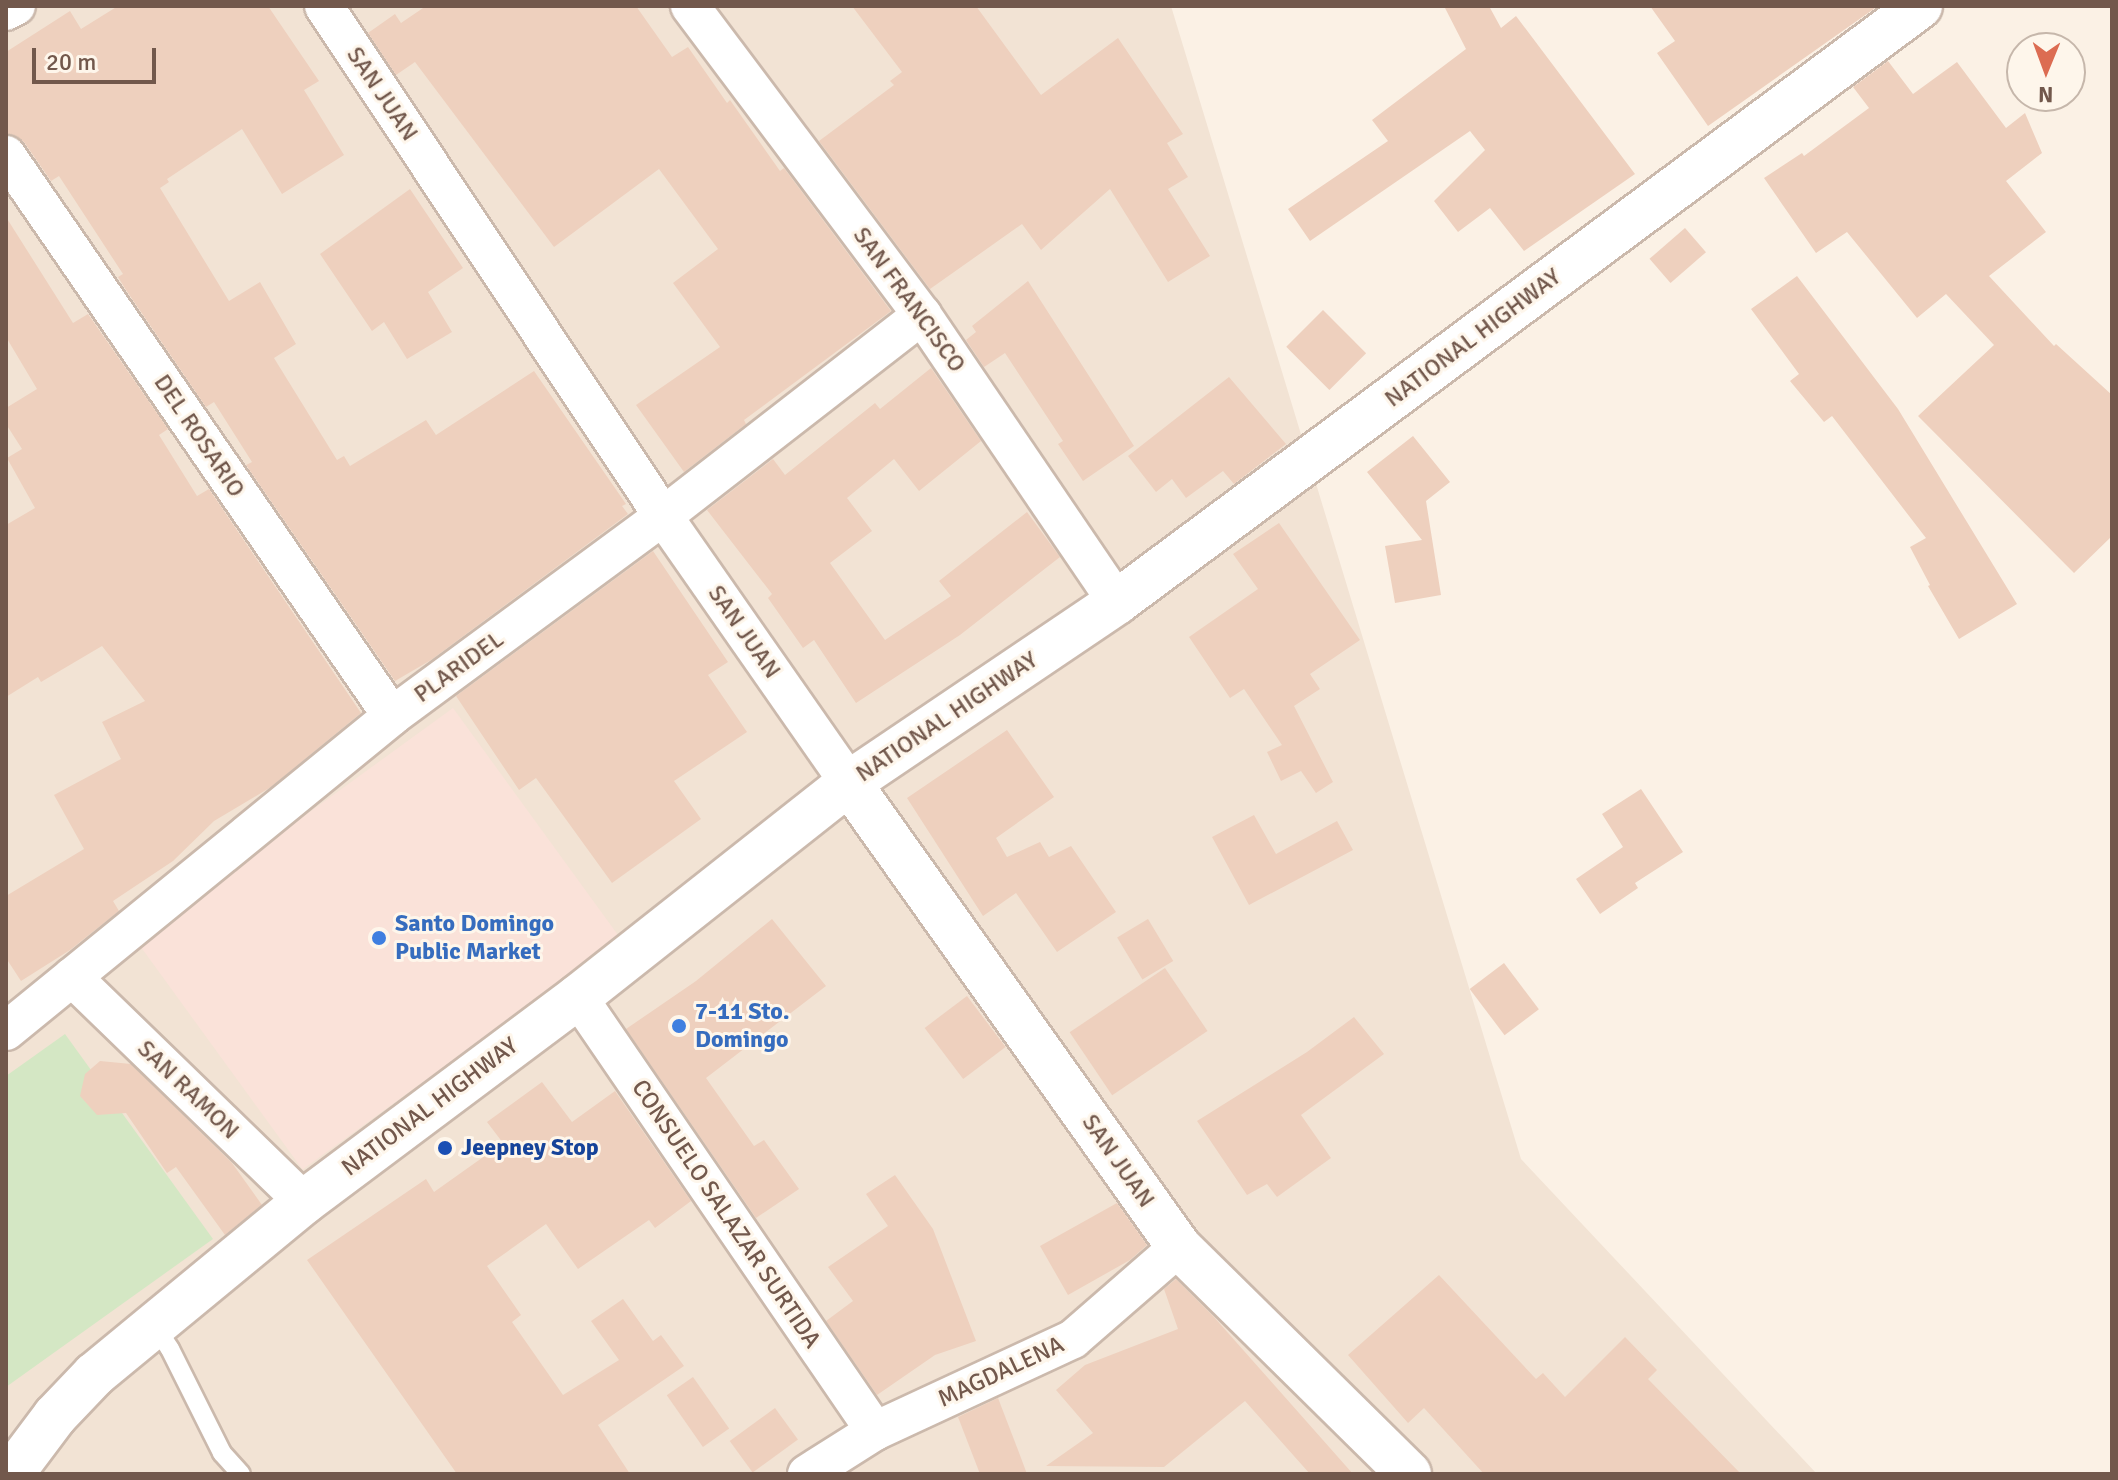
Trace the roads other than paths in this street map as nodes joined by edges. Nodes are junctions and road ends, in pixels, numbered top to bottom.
1 (16, 6) edge
2 (324, 6) edge
3 (690, 6) edge
4 (1920, 6) edge
5 (6, 11) edge
6 (6, 155) edge
7 (922, 315) junction
8 (663, 516) junction
9 (1117, 602) junction
10 (392, 716) junction
11 (849, 783) junction
12 (72, 977) junction
13 (578, 997) junction
14 (8, 1024) edge
15 (304, 1202) junction
16 (1179, 1247) junction
17 (155, 1326) junction
18 (875, 1431) junction
19 (222, 1453) junction
20 (14, 1470) edge
21 (224, 1474) edge
22 (241, 1474) edge
23 (807, 1474) edge
24 (1409, 1474) edge

1 - 5 street
2 - 8 street, SAN JUAN
3 - 7 street, SAN FRANCISCO
4 - 9 main road, NATIONAL HIGHWAY
6 - 10 street, DEL ROSARIO
7 - 8 street, PLARIDEL
7 - 9 street, SAN FRANCISCO
8 - 10 street, PLARIDEL
8 - 11 street, SAN JUAN
9 - 11 main road, NATIONAL HIGHWAY
10 - 12 street, PLARIDEL
11 - 13 main road, NATIONAL HIGHWAY
11 - 16 main road, SAN JUAN
12 - 14 street, PLARIDEL
12 - 15 street, SAN RAMON
13 - 15 main road, NATIONAL HIGHWAY
13 - 18 street, CONSUELO SALAZAR SURTIDA
15 - 17 main road, NATIONAL HIGHWAY
16 - 18 street, MAGDALENA
16 - 24 main road, SAN JUAN
17 - 19 lane
17 - 20 main road, NATIONAL HIGHWAY
18 - 23 street, MAGDALENA
19 - 21 lane
19 - 22 lane

